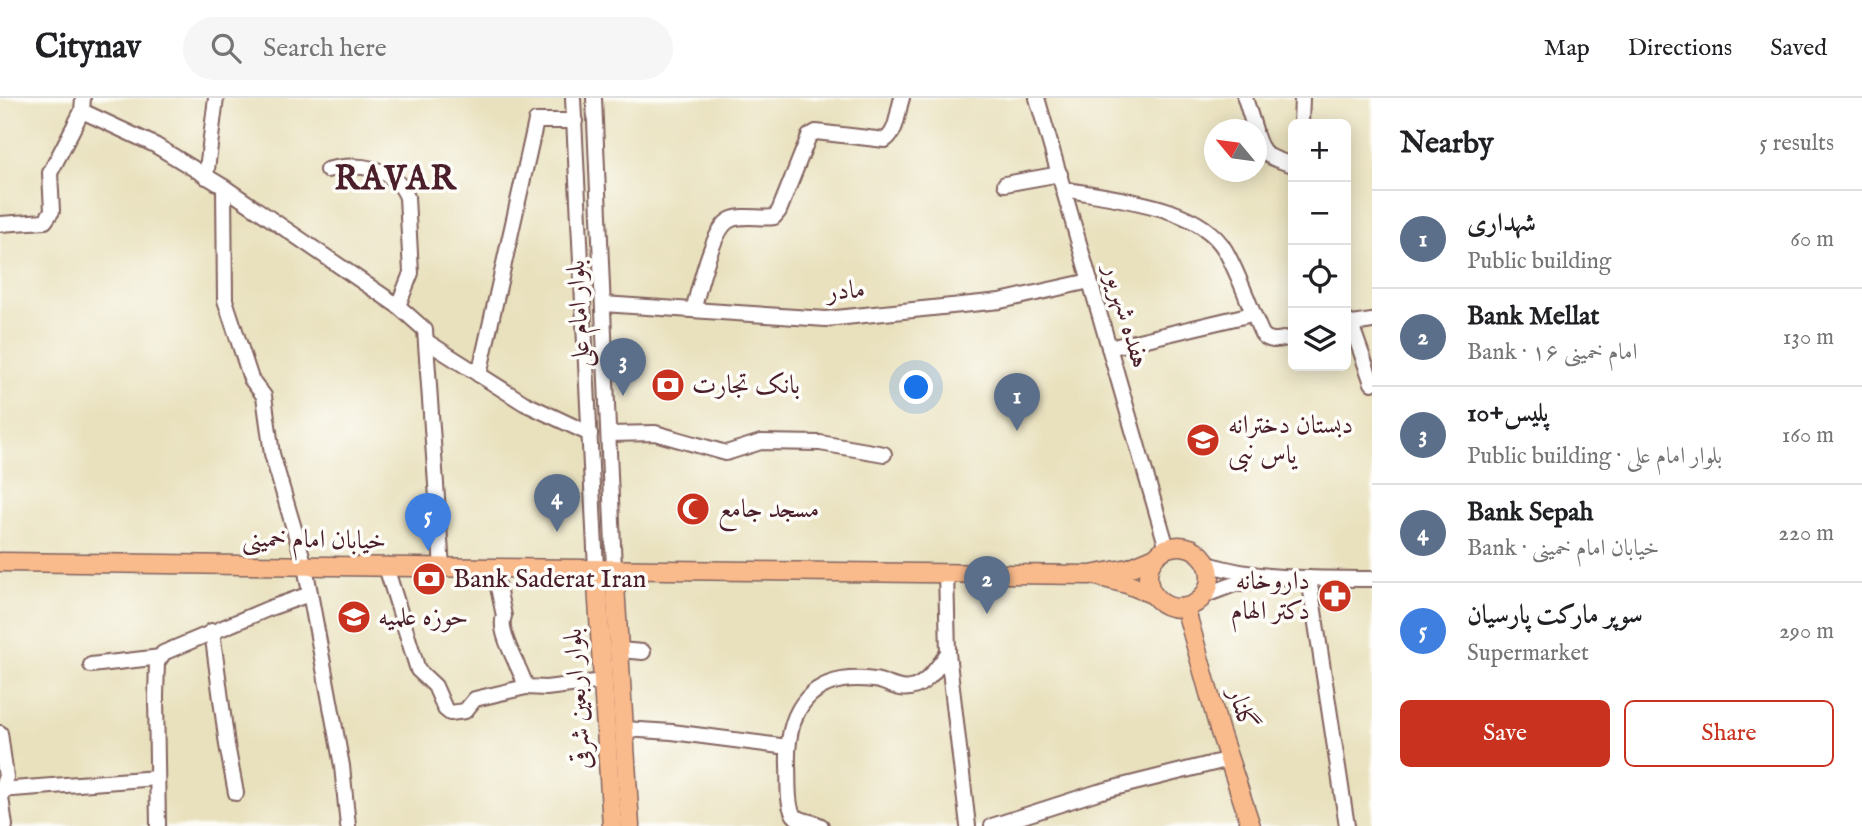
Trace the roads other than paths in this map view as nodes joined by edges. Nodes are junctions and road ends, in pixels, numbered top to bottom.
1 (216, 98) edge
2 (573, 98) edge
3 (594, 98) edge
4 (902, 98) edge
5 (1037, 98) edge
6 (1245, 98) edge
7 (1302, 98) edge
8 (82, 104) edge
9 (1252, 119) edge
10 (1301, 119) edge
11 (575, 121) junction
12 (1267, 156) edge
13 (1288, 163) edge
14 (327, 170) dead end
15 (1060, 174) junction
16 (206, 177) junction
17 (1005, 184) dead end
18 (223, 187) junction
19 (1064, 189) junction
20 (0, 224) edge
21 (1090, 281) junction
22 (603, 304) junction
23 (398, 306) junction
24 (693, 310) junction
25 (1252, 314) junction
26 (1372, 321) edge
27 (1351, 323) edge
28 (1351, 333) edge
29 (1288, 338) edge
30 (426, 341) junction
31 (1109, 348) junction
32 (479, 375) junction
33 (1372, 383) edge
34 (590, 434) junction
35 (610, 434) junction
36 (884, 454) dead end
37 (1160, 553) junction
38 (0, 562) edge
39 (1208, 564) junction
40 (305, 566) junction
41 (386, 567) junction
42 (442, 568) junction
43 (494, 568) junction
44 (605, 569) junction
45 (946, 572) junction
46 (1090, 575) junction
47 (1270, 578) junction
48 (1309, 578) junction
49 (1372, 579) edge
50 (310, 594) junction
51 (1154, 596) junction
52 (1203, 596) junction
53 (1185, 607) junction
54 (212, 631) junction
55 (619, 650) junction
56 (643, 652) dead end
57 (948, 653) junction
58 (160, 657) junction
59 (91, 665) dead end
60 (603, 681) junction
61 (526, 687) junction
62 (624, 729) junction
63 (0, 733) edge
64 (788, 747) junction
65 (1230, 759) junction
66 (157, 778) junction
67 (0, 790) edge
68 (236, 793) dead end
69 (5, 826) edge
70 (158, 826) edge
71 (348, 826) edge
72 (612, 826) edge
73 (630, 826) edge
74 (821, 826) edge
75 (968, 826) edge
76 (992, 826) edge
77 (1251, 826) edge
78 (1346, 826) edge

1 - 16 street
2 - 11 street, بلوار امام علی
3 - 22 street, بلوار امام علی
4 - 24 street
5 - 15 street, هفده شهریور
6 - 9 street
7 - 10 street
8 - 16 street
8 - 20 street
11 - 32 street
11 - 34 street, بلوار امام علی
12 - 13 street
14 - 23 street
15 - 17 street
15 - 19 street, هفده شهریور
16 - 18 street
18 - 23 street
18 - 40 street
19 - 21 street, هفده شهریور
19 - 25 street
21 - 24 street, مادر
21 - 31 street, هفده شهریور
22 - 24 street, مادر
22 - 35 street, بلوار امام علی
23 - 30 street
25 - 29 street
25 - 31 street
26 - 27 street
28 - 33 street
30 - 32 street
30 - 42 street
31 - 37 street, هفده شهریور
32 - 34 street
34 - 44 street, بلوار امام علی
35 - 36 street
35 - 44 street, بلوار امام علی
37 - 39 main road
37 - 46 main road
37 - 51 main road
38 - 40 main road, خیابان امام خمینی
39 - 47 street
39 - 52 main road
40 - 41 main road, خیابان امام خمینی
40 - 50 street
41 - 42 main road, خیابان امام خمینی
41 - 61 street
42 - 43 main road, خیابان امام خمینی
43 - 44 main road, خیابان امام خمینی
43 - 61 street
44 - 45 main road, خیابان امام خمینی
44 - 55 main road, بلوار اربعین شرقی
44 - 60 main road, بلوار اربعین شرقی
45 - 46 main road, خیابان امام خمینی
45 - 57 street
46 - 51 main road
47 - 48 street
47 - 52 street
48 - 49 street
48 - 78 street
50 - 54 street
50 - 71 street
51 - 53 main road
52 - 53 main road
53 - 65 main road, گلنار
54 - 58 street
54 - 68 street
55 - 56 street
55 - 62 main road, بلوار اربعین شرقی
57 - 64 street
57 - 75 street
58 - 59 street
58 - 66 street
60 - 61 street
60 - 72 main road, بلوار اربعین شرقی
62 - 64 street
62 - 73 main road, بلوار اربعین شرقی
63 - 67 street
64 - 74 street
65 - 76 street
65 - 77 main road, گلنار
66 - 67 street
66 - 70 street
67 - 69 street

